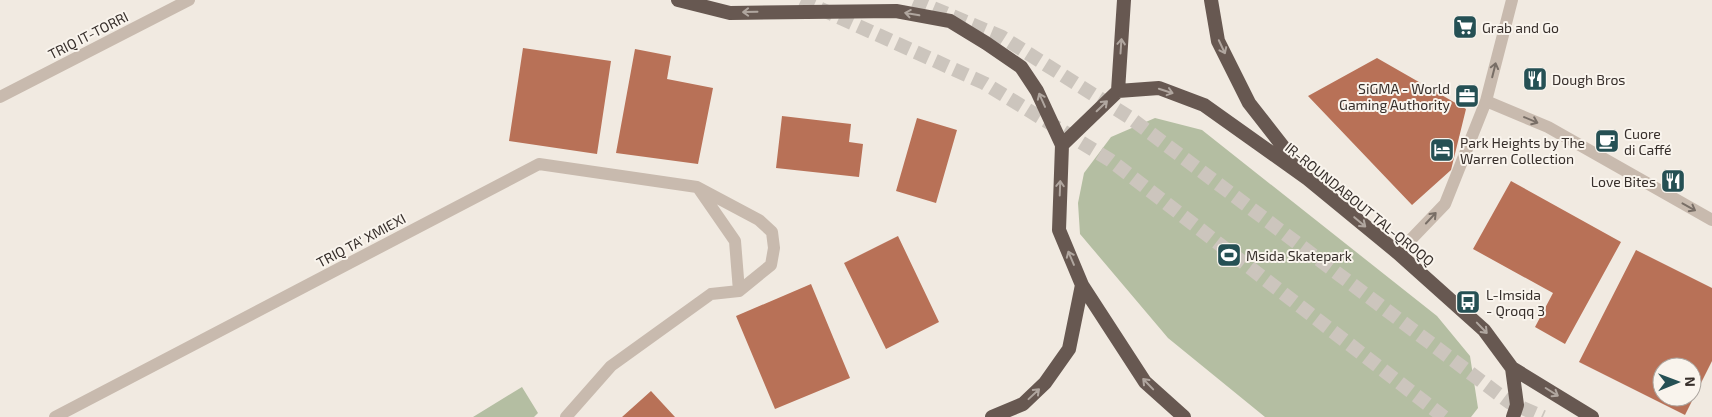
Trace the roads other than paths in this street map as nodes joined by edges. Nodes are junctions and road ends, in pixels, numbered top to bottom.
1 (189, 0) edge
2 (678, 0) edge
3 (1124, 0) edge
4 (1211, 0) edge
5 (1512, 0) edge
6 (1118, 91) junction
7 (0, 98) edge
8 (1486, 102) junction
9 (1062, 145) junction
10 (1308, 180) junction
11 (698, 187) junction
12 (1712, 220) edge
13 (1398, 253) junction
14 (1082, 285) junction
15 (739, 292) junction
16 (1512, 368) junction
17 (55, 417) edge
18 (566, 417) edge
19 (992, 417) edge
20 (1184, 417) edge
21 (1513, 417) edge
22 (1592, 417) edge

1 - 7 street, TRIQ IT-TORRI
9 -> 2 highway
6 -> 3 highway
4 -> 10 highway
8 -> 5 street
9 -> 6 highway
6 -> 10 highway, IR-ROUNDABOUT TAL-QROQQ
8 -> 12 street
13 -> 8 street
14 -> 9 highway
10 -> 13 highway, IR-ROUNDABOUT TAL-QROQQ
11 - 15 street
11 - 15 street, TRIQ TA' XMIEXI
11 - 17 street, TRIQ TA' XMIEXI
13 -> 16 highway, IR-ROUNDABOUT TAL-QROQQ
19 -> 14 highway
20 -> 14 highway
15 - 18 street
16 - 21 highway, IR-ROUNDABOUT TAL-QROQQ
16 -> 22 highway

